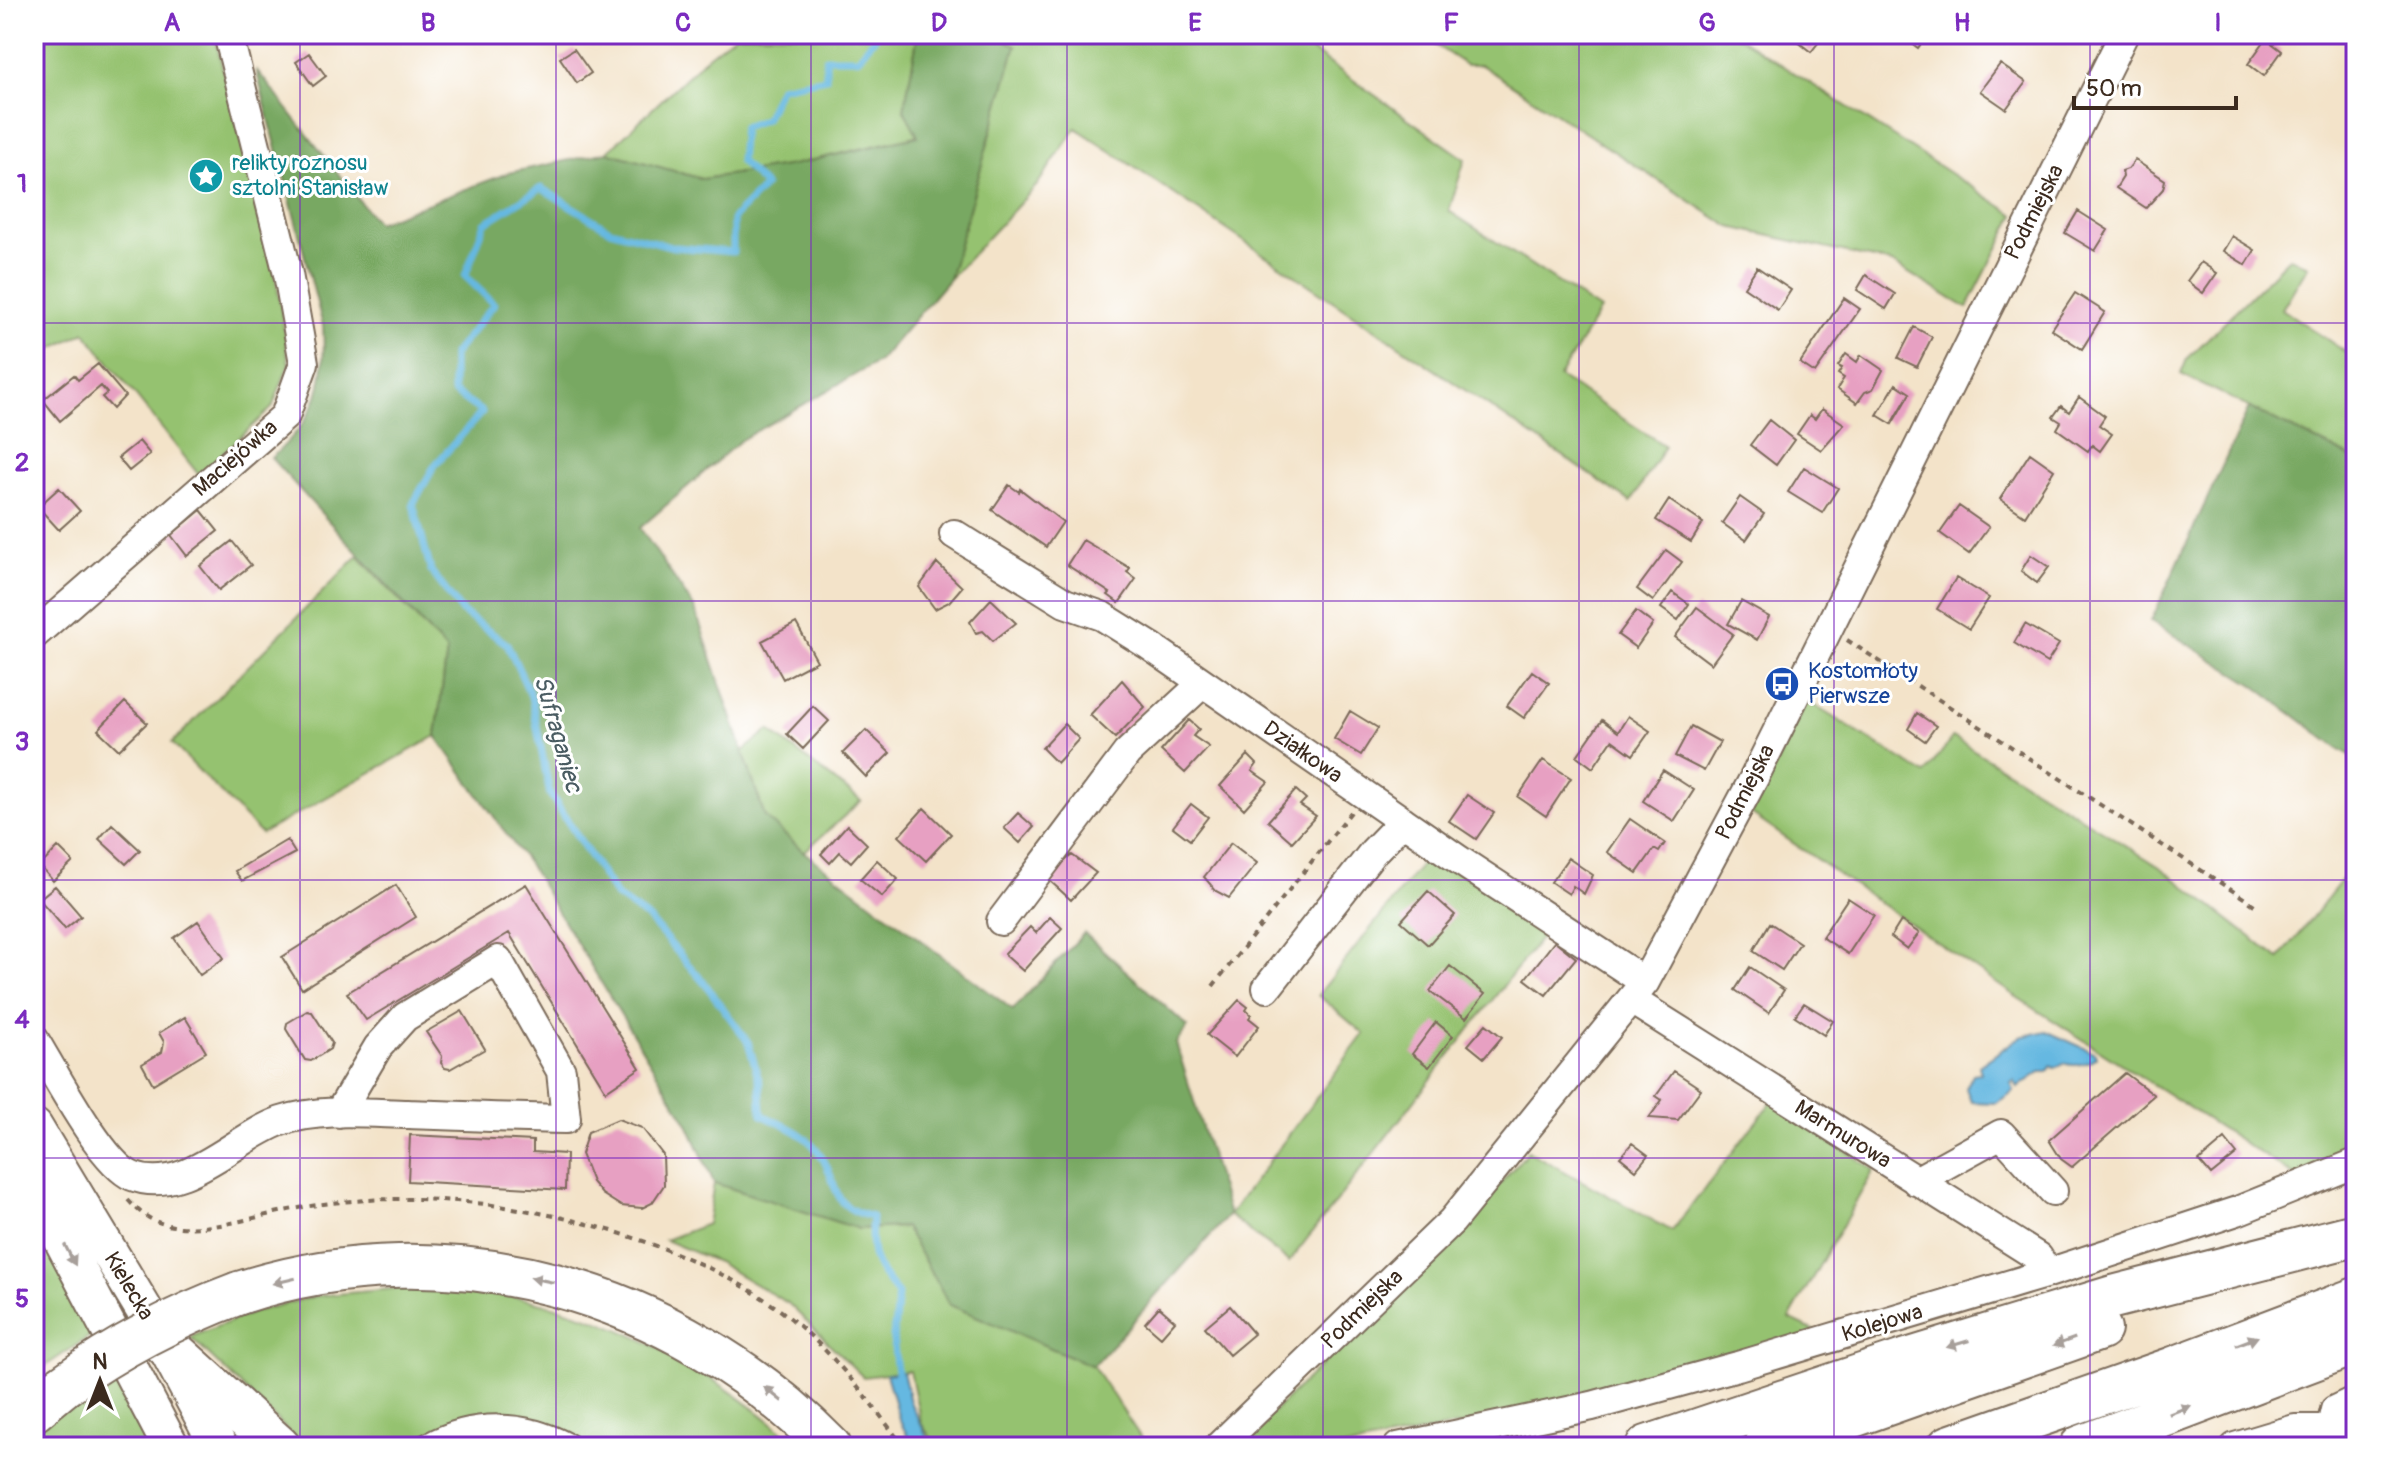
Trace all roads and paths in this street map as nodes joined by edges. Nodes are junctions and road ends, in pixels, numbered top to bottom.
1 (228, 34) edge
2 (2124, 34) edge
3 (954, 534) dead end
4 (1828, 628) junction
5 (34, 635) edge
6 (1203, 683) junction
7 (1365, 794) junction
8 (1403, 821) junction
9 (2256, 906) dead end
10 (1001, 921) dead end
11 (1213, 986) dead end
12 (1267, 988) dead end
13 (1639, 991) junction
14 (34, 1039) edge
15 (339, 1113) junction
16 (34, 1127) edge
17 (2356, 1163) edge
18 (1916, 1181) junction
19 (34, 1186) edge
20 (2053, 1191) dead end
21 (2352, 1236) edge
22 (2048, 1273) junction
23 (2356, 1299) edge
24 (164, 1343) junction
25 (2356, 1343) edge
26 (49, 1398) edge
27 (2356, 1400) edge
28 (2344, 1428) edge
29 (171, 1447) edge
30 (219, 1447) edge
31 (279, 1447) edge
32 (430, 1447) edge
33 (566, 1447) edge
34 (830, 1447) edge
35 (1218, 1447) edge
36 (1398, 1447) edge
37 (1647, 1447) edge
38 (1765, 1447) edge
39 (1949, 1447) edge
40 (2081, 1447) edge
41 (2235, 1447) edge

1 - 5 street, Maciejówka
2 - 4 street, Podmiejska
3 - 6 street, Działkowa
4 - 9 path
4 - 13 street, Podmiejska
6 - 7 street, Działkowa
6 - 10 street
7 - 8 street, Działkowa
7 - 11 path
8 - 12 street
8 - 13 street, Działkowa
13 - 18 street, Marmurowa
13 - 35 street, Podmiejska
14 - 15 street
15 - 15 street
16 - 24 main road, Kielecka
17 - 22 street, Kolejowa
18 - 20 street
18 - 22 street, Marmurowa
19 -> 29 main road, Kielecka
21 -> 37 highway
21 -> 38 highway
22 - 36 street, Kolejowa
39 -> 23 highway
24 - 30 main road, Kielecka
24 - 31 highway
40 -> 25 highway
34 -> 26 highway, bridge
27 - 28 street
28 - 41 street
32 - 33 street

